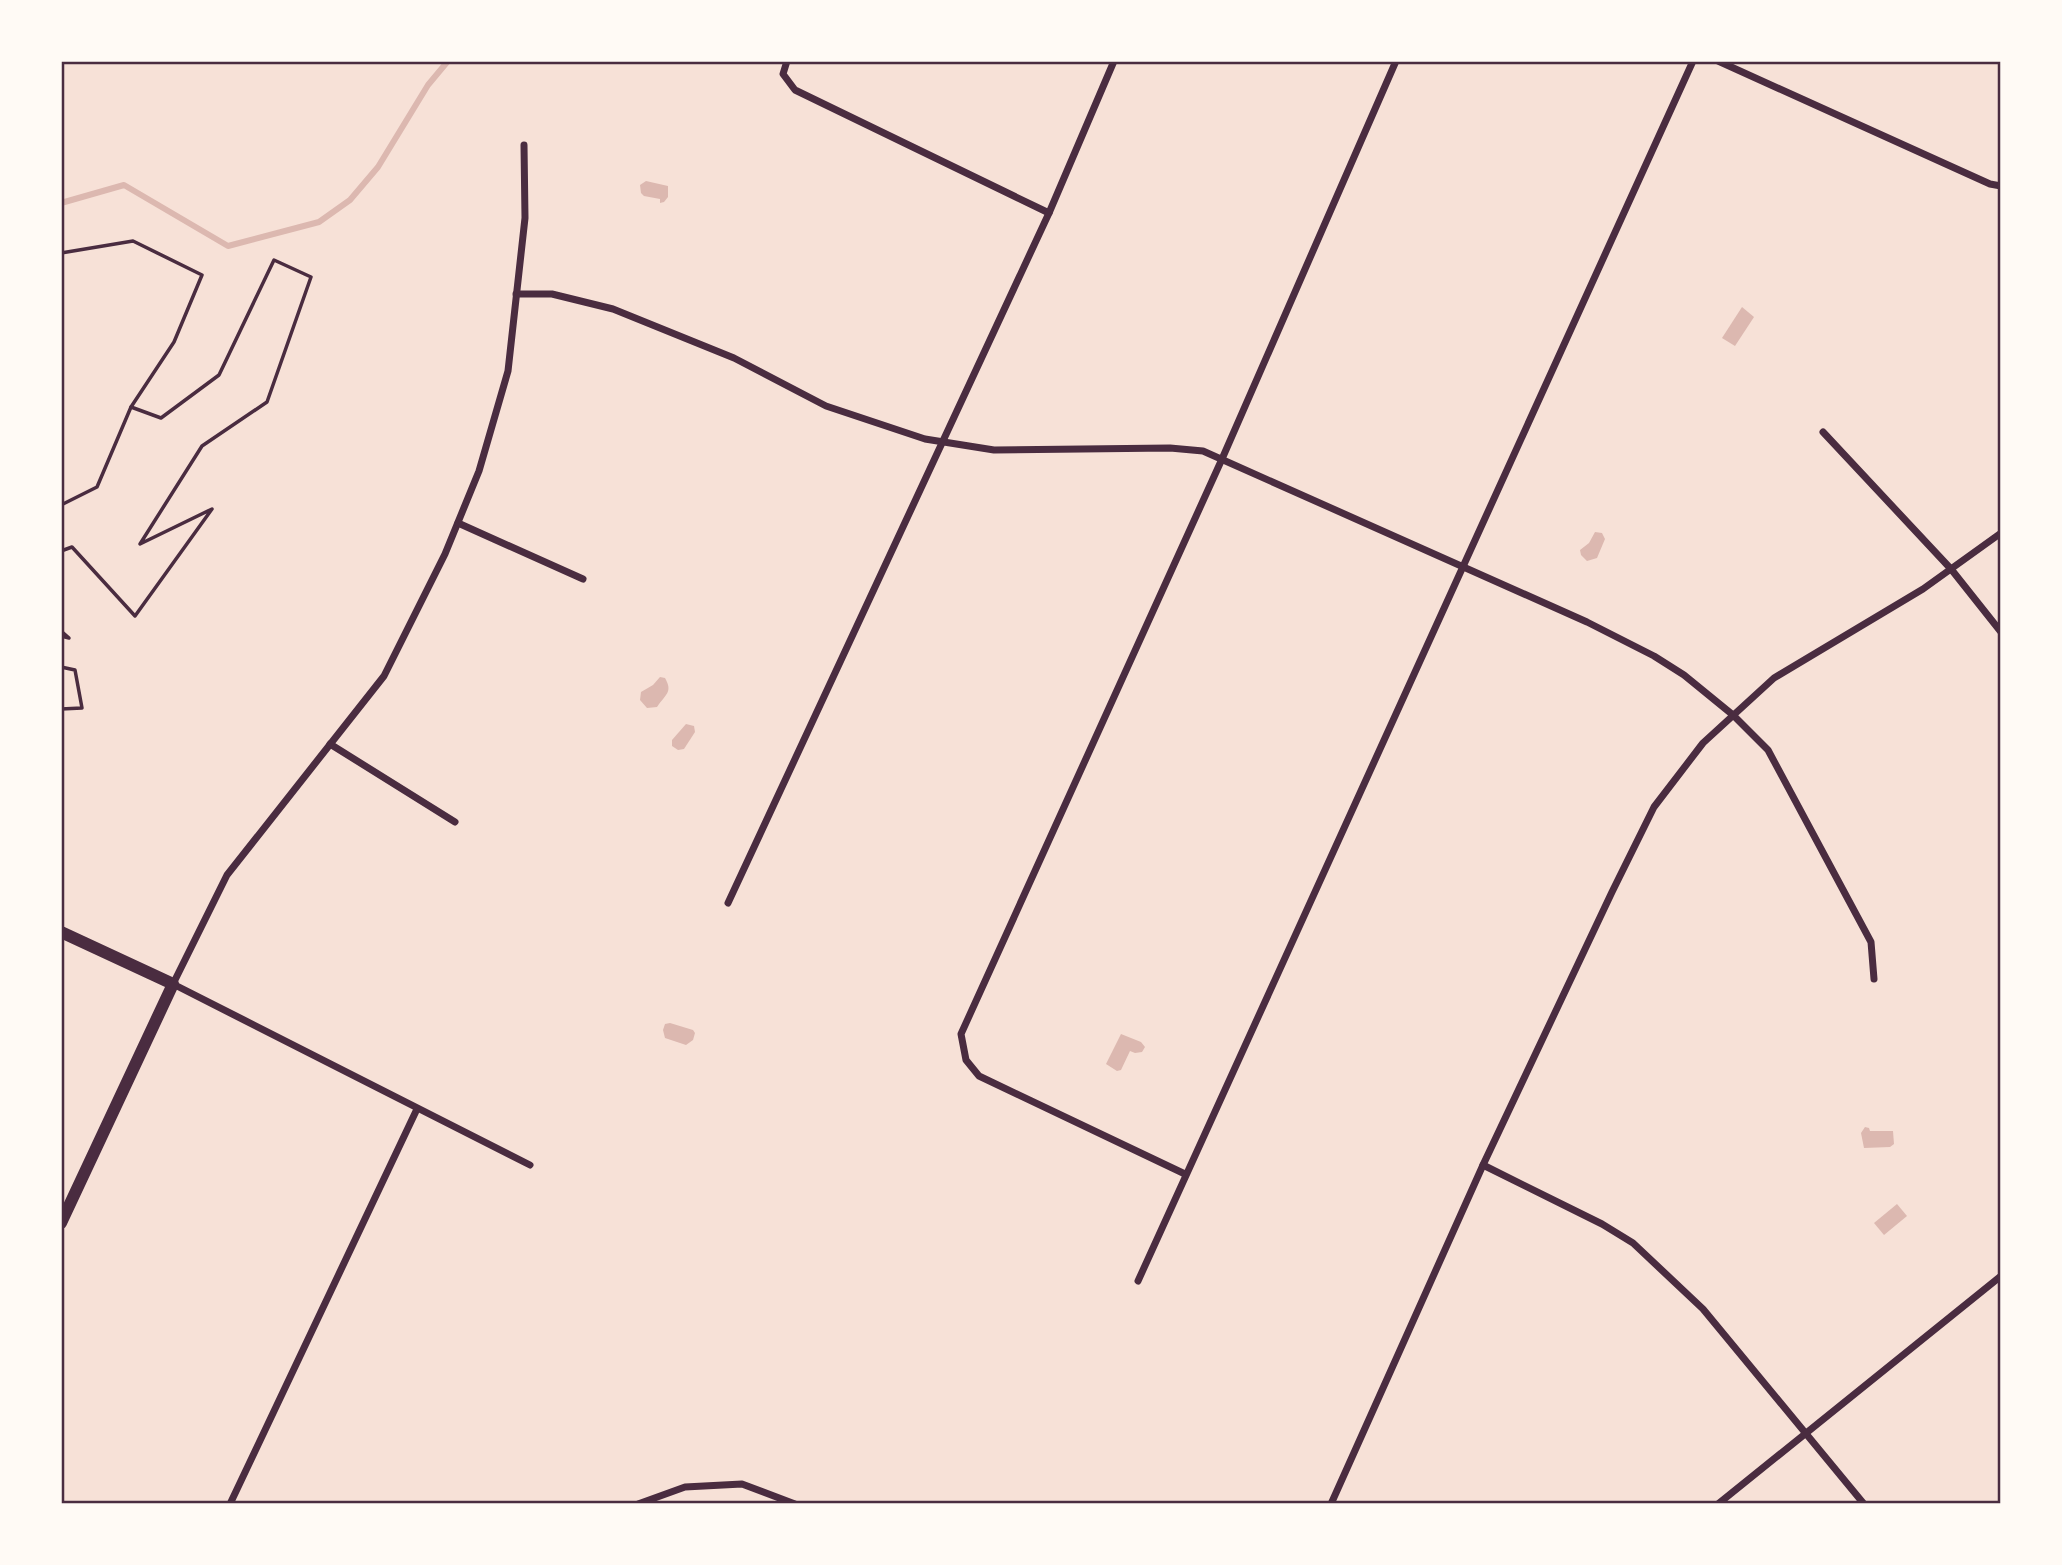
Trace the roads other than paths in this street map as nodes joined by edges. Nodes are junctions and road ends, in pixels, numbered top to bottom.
1 (787, 61) edge
2 (1114, 61) edge
3 (1396, 61) edge
4 (1693, 61) edge
5 (1717, 61) edge
6 (524, 145) dead end
7 (2001, 187) edge
8 (1049, 213) junction
9 (516, 294) junction
10 (1823, 432) dead end
11 (943, 442) junction
12 (1222, 459) junction
13 (458, 523) junction
14 (2001, 533) edge
15 (1464, 566) junction
16 (1951, 569) junction
17 (583, 579) dead end
18 (2001, 632) edge
19 (1733, 715) junction
20 (330, 744) junction
21 (455, 822) dead end
22 (728, 903) dead end
23 (61, 932) edge
24 (1874, 979) dead end
25 (173, 984) junction
26 (417, 1109) junction
27 (530, 1165) dead end
28 (1483, 1165) junction
29 (1185, 1174) junction
30 (61, 1223) edge
31 (2001, 1276) edge
32 (1138, 1281) dead end
33 (1805, 1433) junction
34 (230, 1504) edge
35 (638, 1504) edge
36 (795, 1504) edge
37 (1331, 1504) edge
38 (1718, 1504) edge
39 (1864, 1504) edge

1 - 8 street
2 - 8 street
3 - 12 street
4 - 15 street
5 - 7 street
6 - 9 street
8 - 11 street
9 - 11 street
9 - 13 street
10 - 16 street
11 - 12 street
11 - 22 street
12 - 15 street
12 - 29 street
13 - 17 street
13 - 20 street
14 - 16 street
15 - 19 street
15 - 29 street
16 - 18 street
16 - 19 street
19 - 24 street
19 - 28 street
20 - 21 street
20 - 25 street
23 - 25 street
25 - 26 street
25 - 30 street
26 - 27 street
26 - 34 street
28 - 33 street
28 - 37 street
29 - 32 street
31 - 33 street
33 - 38 street
33 - 39 street
35 - 36 street

